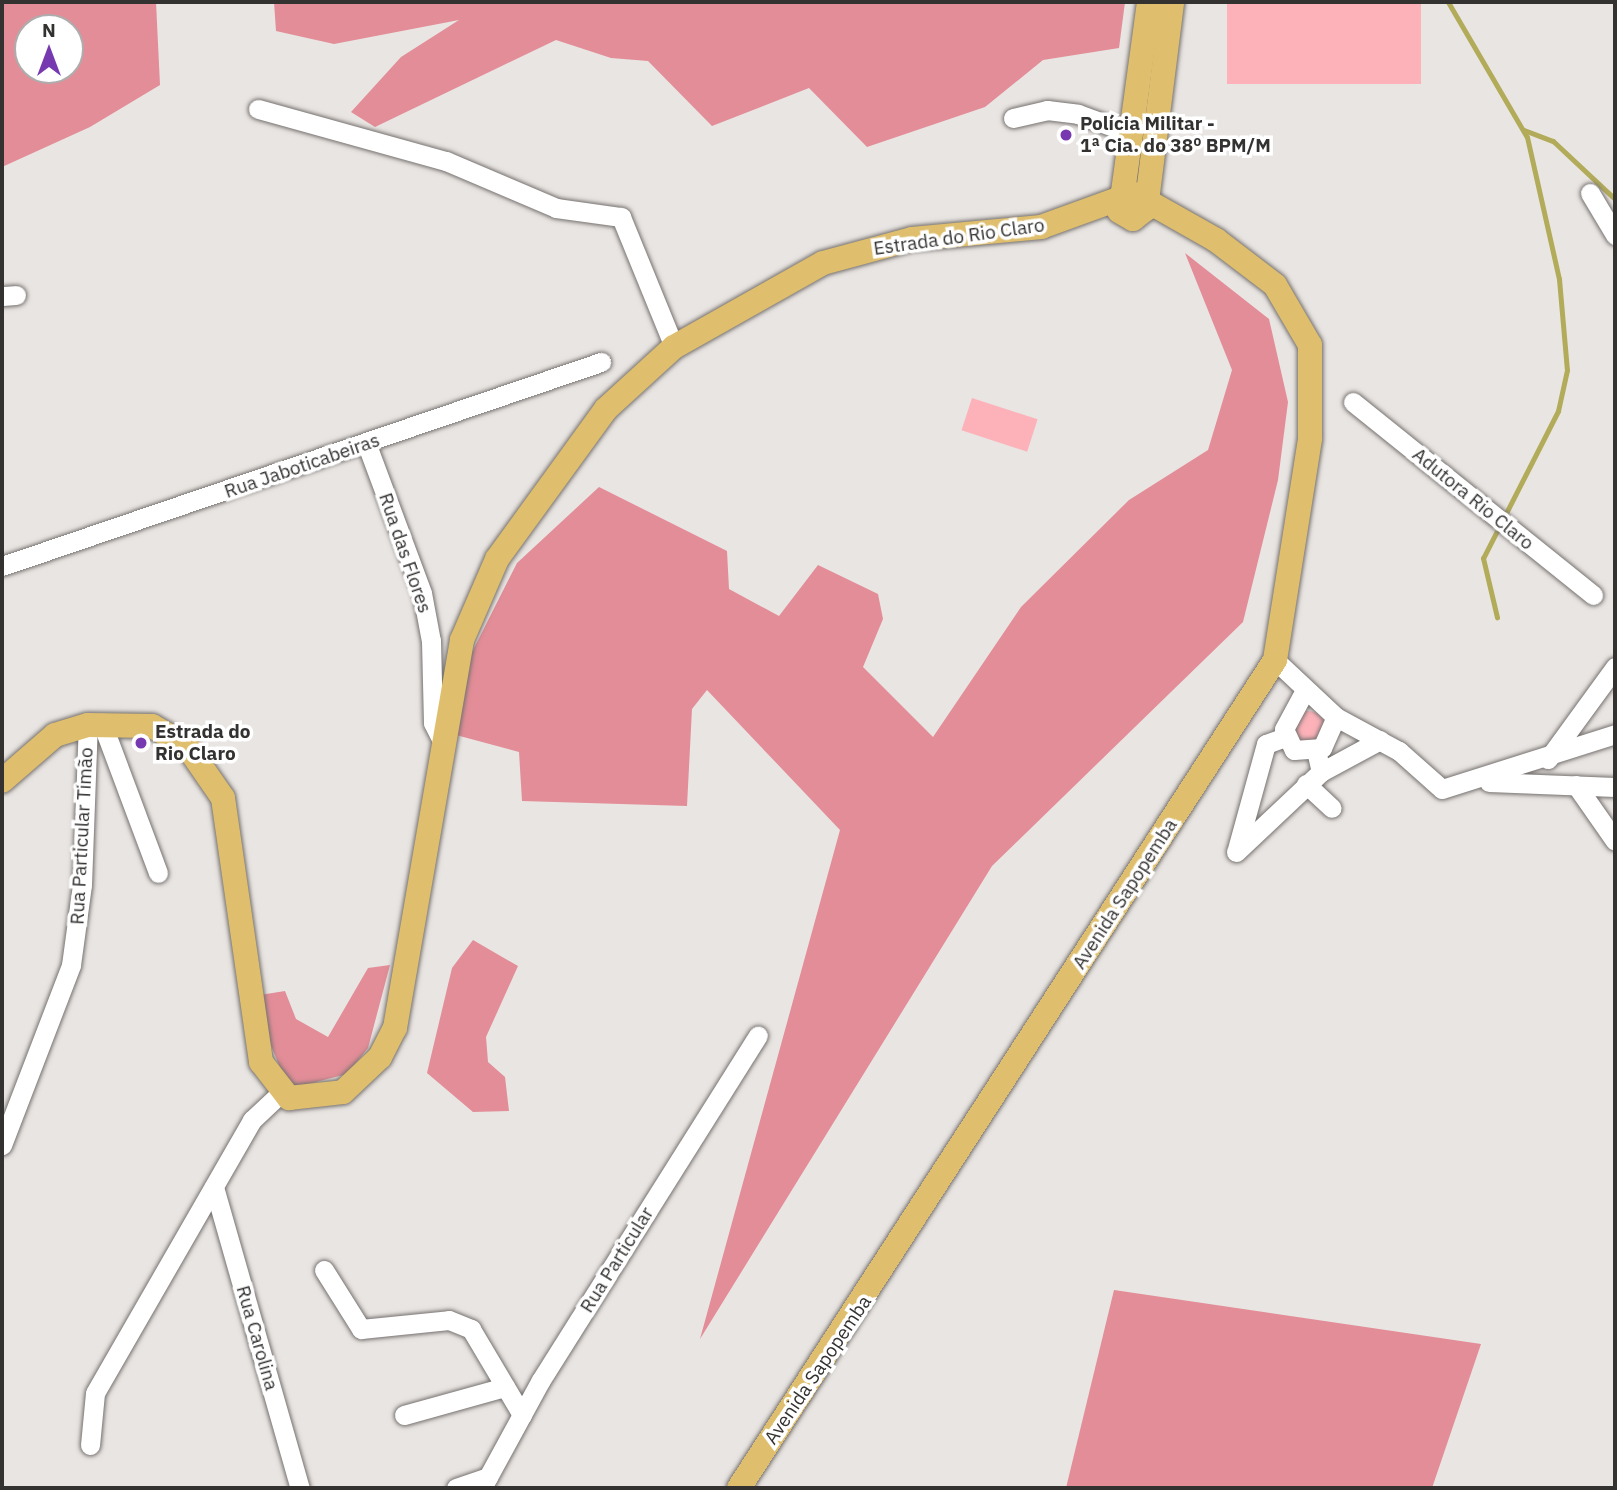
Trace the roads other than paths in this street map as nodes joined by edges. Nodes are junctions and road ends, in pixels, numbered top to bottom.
1 (1149, 2) edge
2 (1172, 2) edge
3 (258, 109) dead end
4 (1013, 118) dead end
5 (1130, 133) junction
6 (1590, 193) dead end
7 (1132, 204) junction
8 (1615, 235) edge
9 (674, 347) junction
10 (601, 362) dead end
11 (1353, 402) dead end
12 (367, 445) junction
13 (2, 566) edge
14 (1592, 595) dead end
15 (1275, 660) junction
16 (1615, 667) edge
17 (1304, 692) junction
18 (1336, 717) junction
19 (95, 724) junction
20 (1615, 734) edge
21 (1285, 737) junction
22 (1380, 740) junction
23 (444, 745) junction
24 (1316, 751) junction
25 (1549, 759) junction
26 (1314, 778) junction
27 (2, 780) edge
28 (1474, 782) junction
29 (1576, 786) junction
30 (1615, 787) edge
31 (1332, 807) dead end
32 (1615, 841) edge
33 (158, 873) dead end
34 (758, 1035) dead end
35 (284, 1090) junction
36 (2, 1145) edge
37 (214, 1187) junction
38 (324, 1270) dead end
39 (505, 1387) junction
40 (404, 1415) dead end
41 (522, 1415) junction
42 (90, 1446) dead end
43 (485, 1483) edge
44 (300, 1488) edge
45 (456, 1488) edge
46 (739, 1488) edge

1 - 5 main road
2 - 7 main road
3 - 9 street
4 - 5 street
5 - 7 main road
6 - 8 street
7 - 9 main road, Estrada do Rio Claro
7 - 15 main road, Avenida Sapopemba
9 - 23 main road, Estrada do Rio Claro
10 - 12 street, Rua Jaboticabeiras
11 - 14 street, Adutora Rio Claro
12 - 13 street, Rua Jaboticabeiras
12 - 23 street, Rua das Flores
15 - 17 street
15 - 46 main road, Avenida Sapopemba
16 - 25 street
17 - 18 street
17 - 21 street
18 - 22 street
18 - 24 street
19 - 27 main road
19 - 33 street
19 - 35 main road
19 - 36 street, Rua Particular Timão
20 - 25 street
21 - 24 street
21 - 26 street
22 - 26 street
22 - 28 street
23 - 35 main road, Estrada do Rio Claro
24 - 26 street
25 - 28 street
26 - 31 street
28 - 29 street
29 - 30 street
29 - 32 street
34 - 41 street, Rua Particular
35 - 37 street
37 - 42 street
37 - 44 street, Rua Carolina
38 - 39 street
39 - 40 street
39 - 41 street
41 - 43 street, Rua Particular
43 - 45 street

